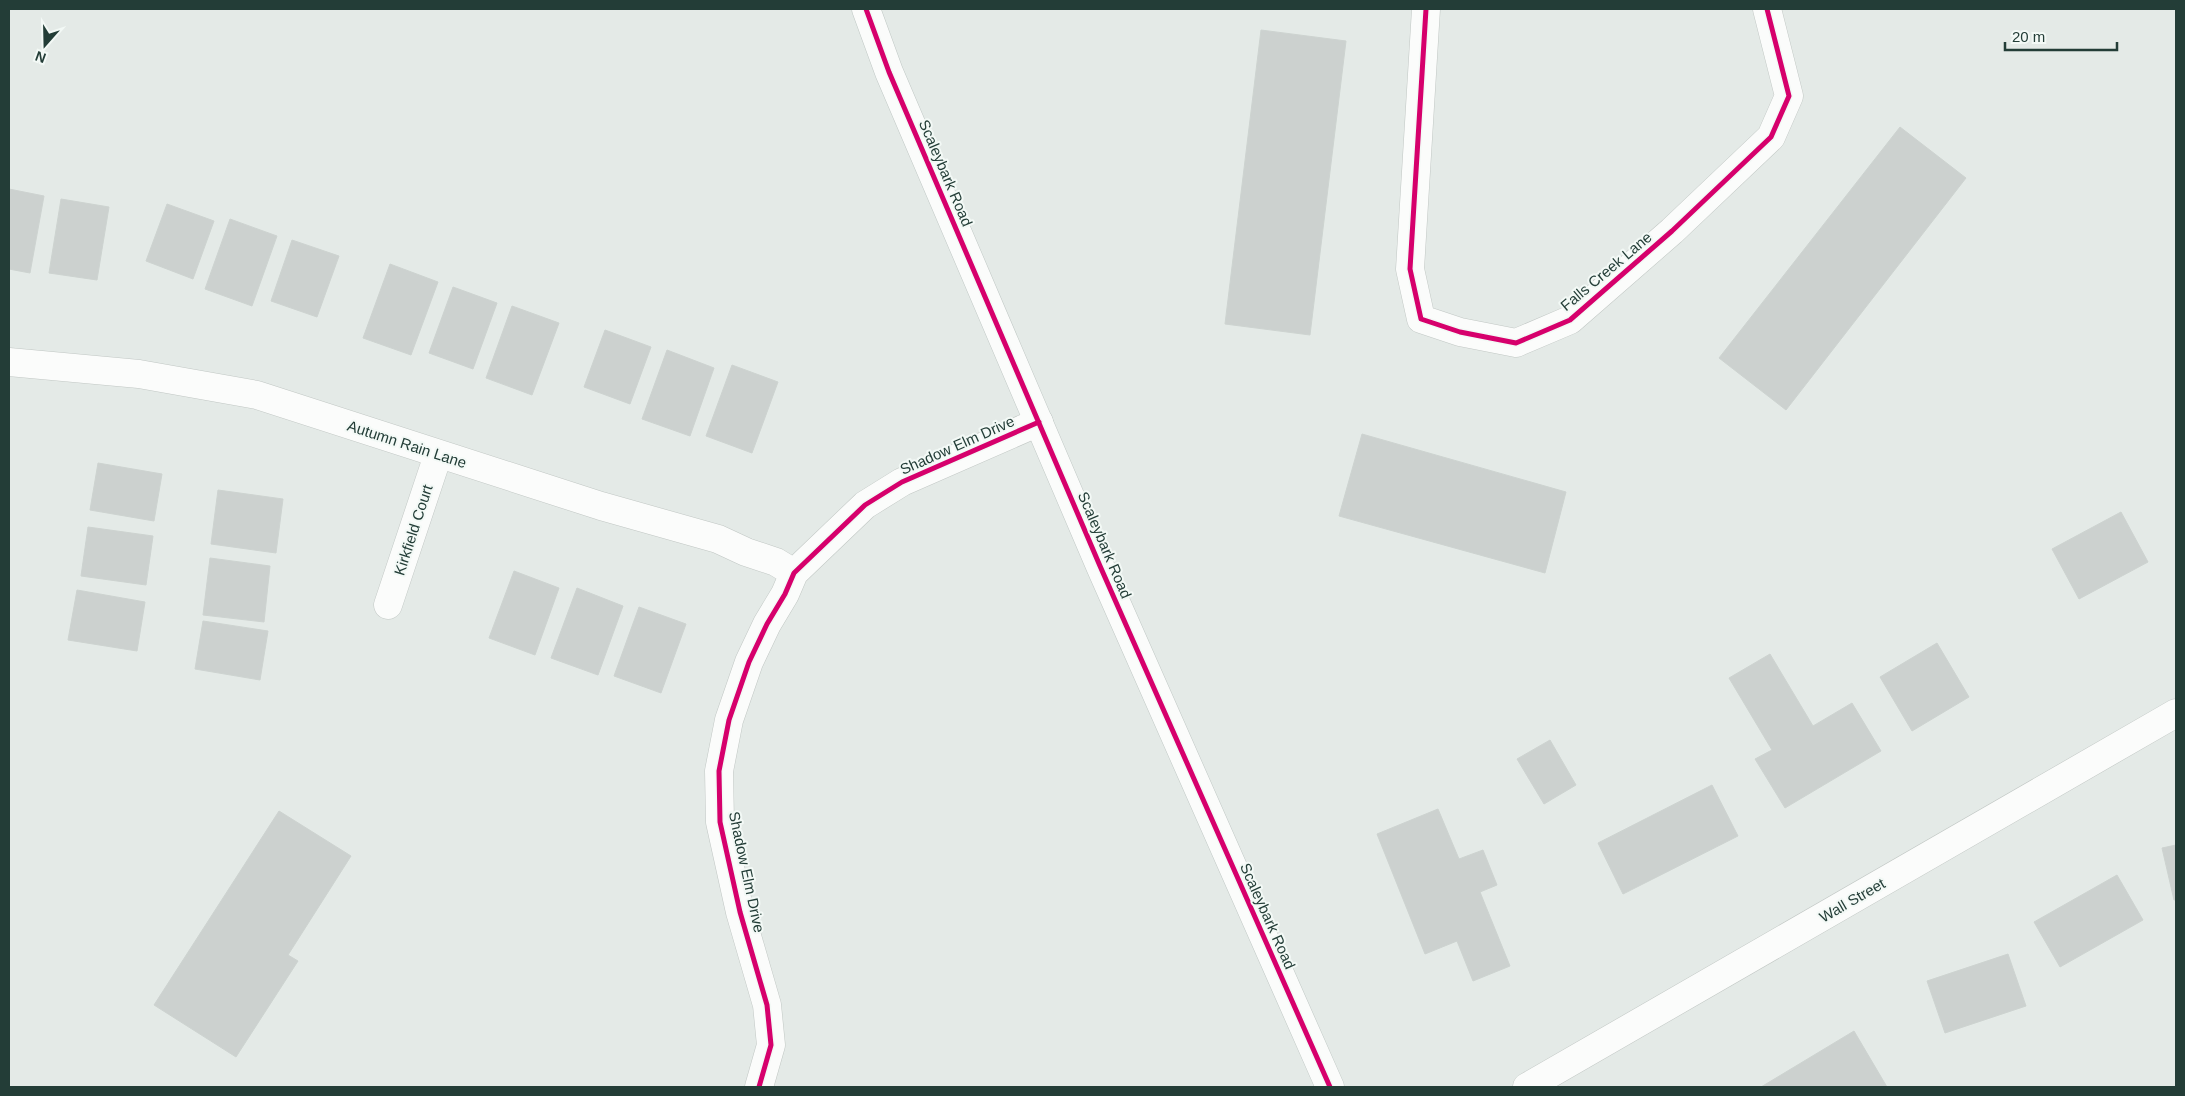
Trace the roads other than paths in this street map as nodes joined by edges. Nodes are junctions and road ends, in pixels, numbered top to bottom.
1 (866, 9) edge
2 (1426, 9) edge
3 (1767, 9) edge
4 (9, 362) edge
5 (1039, 422) junction
6 (438, 454) junction
7 (794, 573) junction
8 (388, 605) dead end
9 (2176, 713) edge
10 (759, 1087) edge
11 (1330, 1087) edge
12 (1527, 1087) edge

1 - 5 street, Scaleybark Road
2 - 3 street, Falls Creek Lane
4 - 6 street, Autumn Rain Lane
5 - 7 street, Shadow Elm Drive
5 - 11 street, Scaleybark Road
6 - 7 street, Autumn Rain Lane
6 - 8 street, Kirkfield Court
7 - 10 street, Shadow Elm Drive
9 - 12 street, Wall Street

